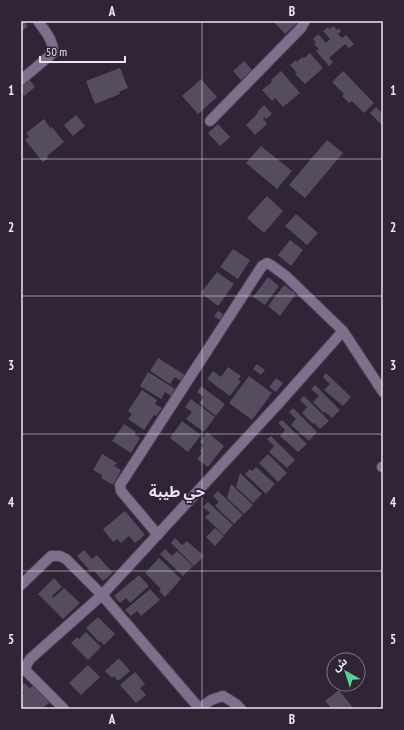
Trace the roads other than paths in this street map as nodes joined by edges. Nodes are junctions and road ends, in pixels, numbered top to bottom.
1 (38, 21) edge
2 (305, 21) edge
3 (21, 80) edge
4 (210, 121) dead end
5 (342, 331) junction
6 (383, 392) edge
7 (158, 535) junction
8 (21, 585) edge
9 (102, 595) junction
10 (64, 709) edge
11 (200, 709) edge
12 (241, 709) edge

1 - 3 street
2 - 4 street
5 - 6 street
5 - 7 street
5 - 7 street
7 - 9 street
8 - 9 street
9 - 10 street
9 - 11 street
11 - 12 street

